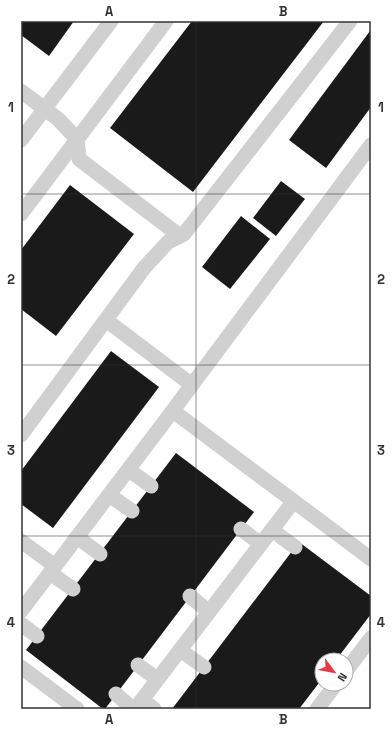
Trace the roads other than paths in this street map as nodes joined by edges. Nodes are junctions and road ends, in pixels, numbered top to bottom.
1 (111, 21) edge
2 (166, 21) edge
3 (350, 21) edge
4 (21, 91) edge
5 (45, 108) junction
6 (77, 139) junction
7 (21, 140) edge
8 (371, 145) edge
9 (21, 214) edge
10 (180, 236) junction
11 (106, 320) junction
12 (192, 385) junction
13 (173, 411) junction
14 (21, 435) edge
15 (129, 470) junction
16 (151, 486) dead end
17 (109, 495) junction
18 (293, 502) junction
19 (132, 511) dead end
20 (241, 529) dead end
21 (272, 530) junction
22 (77, 537) junction
23 (21, 541) edge
24 (261, 544) junction
25 (295, 547) dead end
26 (100, 554) dead end
27 (371, 559) edge
28 (52, 570) junction
29 (73, 589) dead end
30 (190, 596) dead end
31 (21, 611) edge
32 (209, 612) junction
33 (21, 624) edge
34 (37, 636) dead end
35 (371, 638) edge
36 (180, 650) junction
37 (354, 660) edge
38 (138, 665) dead end
39 (21, 667) edge
40 (204, 667) dead end
41 (158, 679) junction
42 (330, 692) edge
43 (116, 694) dead end
44 (137, 706) edge
45 (77, 709) edge
46 (154, 709) edge
47 (317, 709) edge

1 - 5 lane
2 - 6 lane
3 - 10 lane
4 - 5 lane
5 - 6 lane
5 - 7 lane
6 - 9 lane
6 - 10 lane
8 - 12 lane
10 - 11 lane
11 - 12 lane
11 - 14 lane
12 - 13 lane
13 - 15 lane
13 - 18 lane
15 - 16 lane
15 - 17 lane
17 - 19 lane
17 - 22 lane
18 - 21 lane
18 - 27 lane
20 - 24 lane
21 - 24 lane
21 - 25 lane
22 - 26 lane
22 - 28 lane
23 - 28 lane
24 - 32 lane
28 - 29 lane
28 - 31 lane
30 - 32 lane
32 - 36 lane
33 - 34 lane
35 - 37 lane
36 - 40 lane
36 - 41 lane
38 - 41 lane
39 - 45 lane
41 - 44 lane
42 - 47 lane
43 - 44 lane
44 - 46 lane

